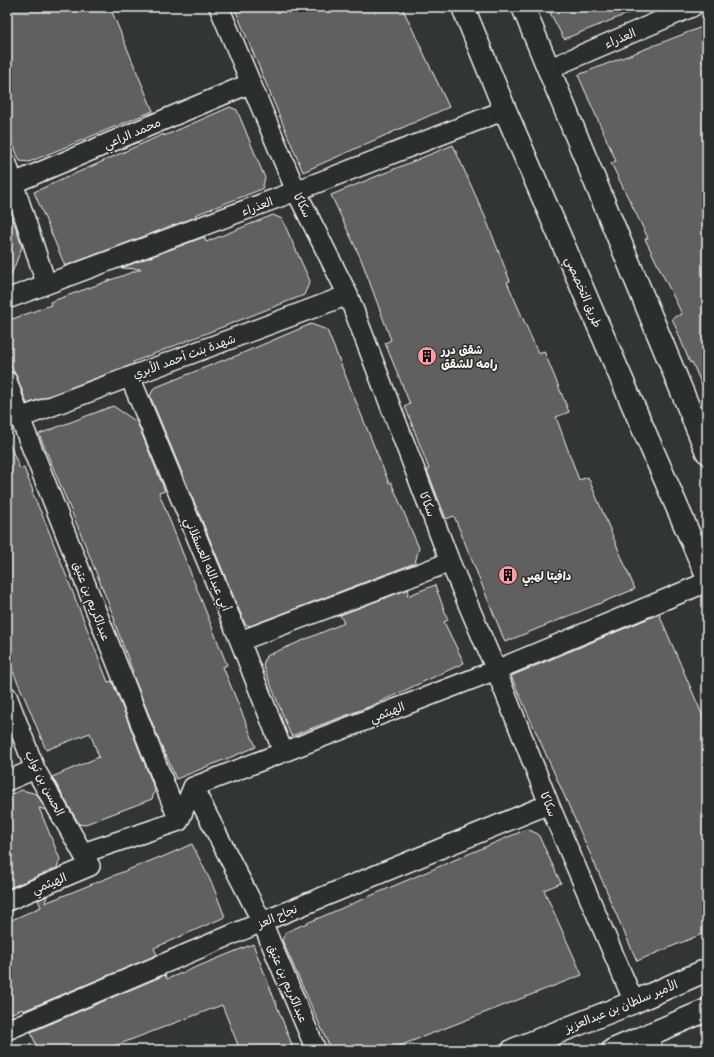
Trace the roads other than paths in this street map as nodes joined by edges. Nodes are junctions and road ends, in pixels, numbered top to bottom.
1 (219, 7) edge
2 (463, 7) edge
3 (523, 7) edge
4 (692, 7) edge
5 (548, 69) junction
6 (251, 83) junction
7 (506, 110) junction
8 (7, 164) edge
9 (14, 183) junction
10 (296, 191) junction
11 (46, 283) junction
12 (348, 295) junction
13 (7, 299) edge
14 (130, 377) junction
15 (7, 381) edge
16 (20, 418) junction
17 (707, 452) edge
18 (450, 562) junction
19 (707, 576) edge
20 (707, 582) edge
21 (240, 642) junction
22 (496, 670) junction
23 (7, 696) edge
24 (283, 752) junction
25 (35, 769) junction
26 (7, 781) edge
27 (193, 788) junction
28 (548, 804) junction
29 (179, 821) junction
30 (87, 860) junction
31 (7, 901) edge
32 (262, 922) junction
33 (707, 970) edge
34 (634, 1002) junction
35 (707, 1010) edge
36 (7, 1030) edge
37 (650, 1043) edge
38 (316, 1050) edge
39 (513, 1050) edge
40 (613, 1050) edge

1 - 6 street, سكاكا
2 - 7 main road, طريق التخصصي
3 - 5 main road
4 - 5 street, العذراء
5 - 17 main road
6 - 9 street, محمد الراعي
6 - 10 street, سكاكا
7 - 10 street, العذراء
7 - 19 main road, طريق التخصصي
8 - 9 street
9 - 11 street
10 - 11 street, العذراء
10 - 12 street, سكاكا
11 - 13 street, العذراء
12 - 14 street, شهدة بنت أحمد الأبري
12 - 18 street, سكاكا
14 - 16 street, شهدة بنت أحمد الأبري
14 - 21 street, أبي عبدالله العسقلاني
15 - 16 street, عبدالكريم بن عتيق
16 - 29 street, عبدالكريم بن عتيق
18 - 21 street
18 - 22 street, سكاكا
20 - 22 street, الهيثمي
21 - 24 street, أبي عبدالله العسقلاني
22 - 24 street, الهيثمي
22 - 28 street, سكاكا
23 - 25 street, الحسن بن ثواب
24 - 27 street, الهيثمي
25 - 26 street
25 - 30 street, الحسن بن ثواب
27 - 29 street
27 - 32 street, عبدالكريم بن عتيق
28 - 32 street, نجاح العز
28 - 34 street, سكاكا
29 - 30 street, الهيثمي
30 - 31 street, الهيثمي
32 - 36 street, نجاح العز
32 - 38 street, عبدالكريم بن عتيق
33 - 34 main road, الأمير سلطان بن عبدالعزيز
34 - 39 main road, الأمير سلطان بن عبدالعزيز
35 - 37 main road
37 - 40 main road

